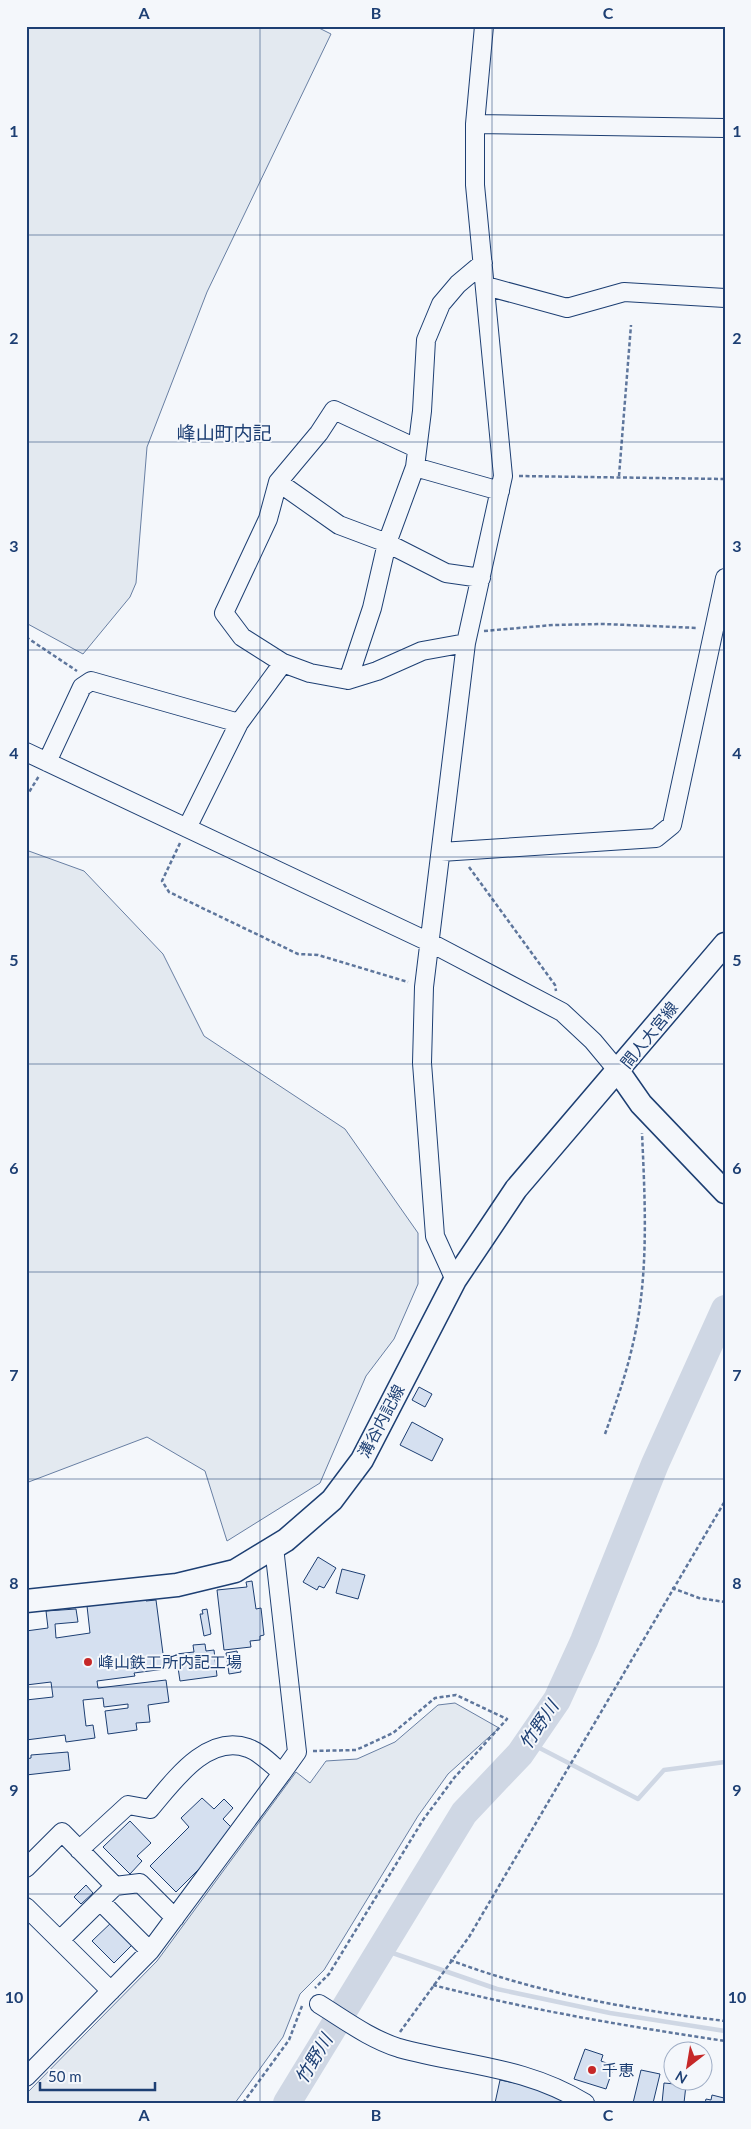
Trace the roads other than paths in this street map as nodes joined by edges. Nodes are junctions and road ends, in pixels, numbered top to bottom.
1 (484, 26) edge
2 (475, 124) junction
3 (725, 128) edge
4 (483, 263) junction
5 (486, 286) junction
6 (725, 298) edge
7 (416, 448) junction
8 (415, 467) junction
9 (278, 482) junction
10 (502, 483) junction
11 (387, 543) junction
12 (482, 578) junction
13 (725, 578) edge
14 (467, 638) junction
15 (283, 663) junction
16 (348, 680) junction
17 (239, 723) junction
18 (26, 752) edge
19 (47, 762) junction
20 (186, 828) junction
21 (449, 852) junction
22 (429, 942) junction
23 (725, 944) edge
24 (618, 1071) junction
25 (725, 1192) edge
26 (455, 1280) junction
27 (274, 1547) junction
28 (26, 1601) edge
29 (282, 1773) junction
30 (79, 1850) junction
31 (26, 1868) edge
32 (115, 1886) junction
33 (100, 1901) junction
34 (26, 1908) edge
35 (175, 1918) junction
36 (60, 1940) junction
37 (150, 1951) junction
38 (111, 1991) junction
39 (311, 2000) road end
40 (26, 2077) edge
41 (585, 2103) edge

1 - 2 street
2 - 3 street
2 - 4 street
4 - 5 street
4 - 7 street
5 - 6 street
5 - 10 street
7 - 8 street
7 - 9 street
8 - 10 street
8 - 11 street
9 - 11 street
9 - 15 street
10 - 12 street
11 - 12 street
11 - 16 street
12 - 14 street
13 - 21 street
14 - 16 street
14 - 21 street
15 - 16 street
15 - 17 street
17 - 19 street
17 - 20 street
18 - 19 street
19 - 20 street
20 - 22 street
21 - 22 street
22 - 24 street
22 - 26 street
23 - 24 main road, 間人大宮線
24 - 25 main road, 間人大宮線
24 - 26 main road, 溝谷内記線
26 - 27 main road, 溝谷内記線
27 - 28 main road, 溝谷内記線
27 - 29 street
29 - 30 street
29 - 35 street
30 - 31 street
30 - 32 street
32 - 33 street
32 - 35 street
33 - 36 street
33 - 37 street
34 - 36 street
35 - 37 street
36 - 38 street
37 - 38 street
38 - 40 street
39 - 41 street

